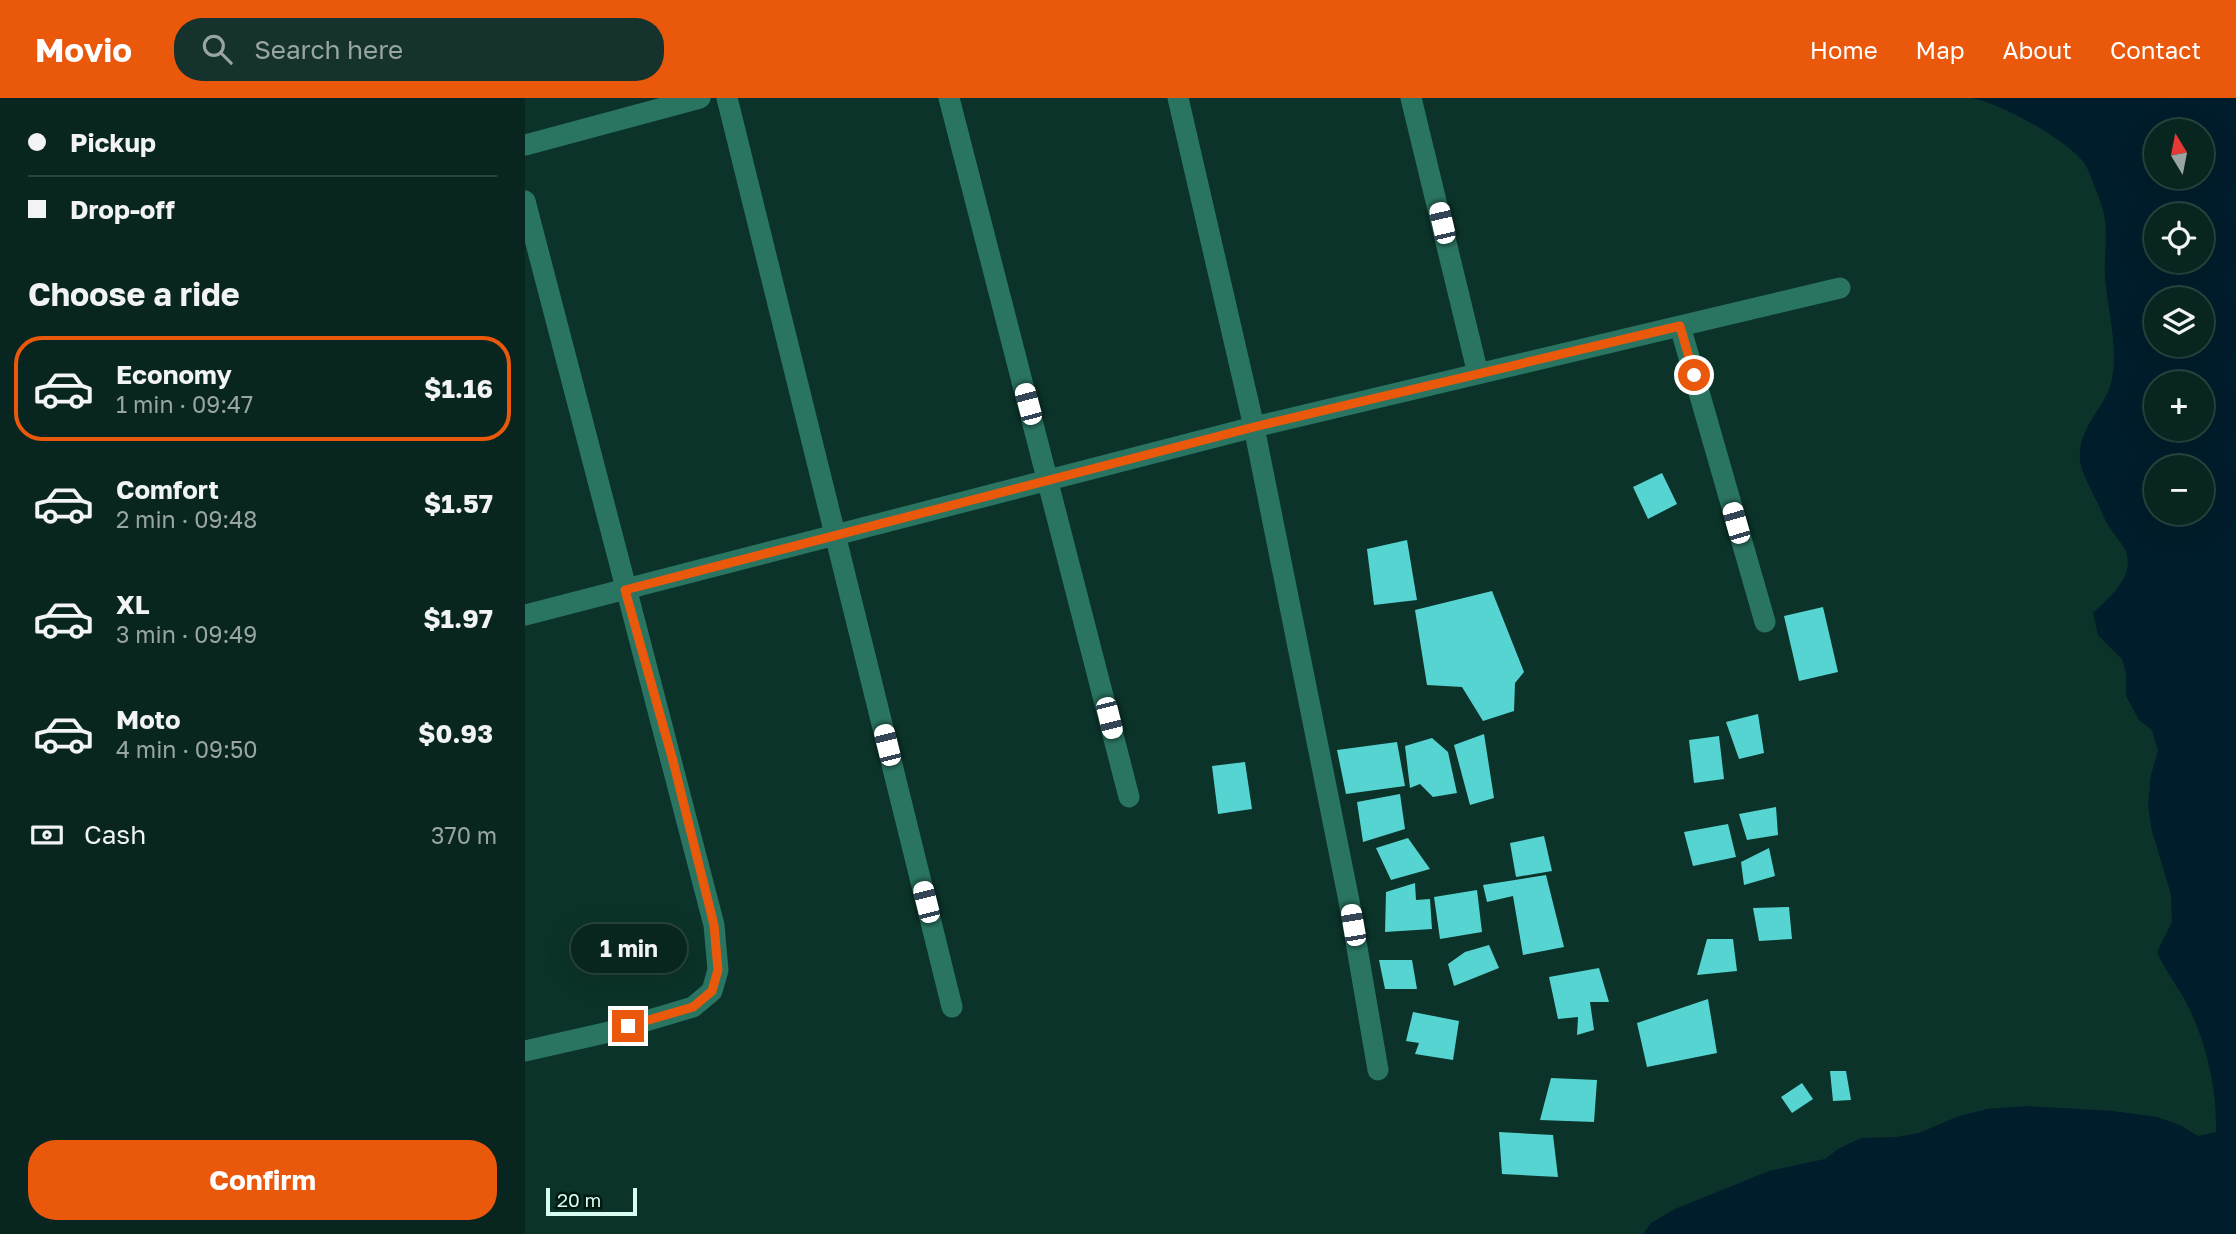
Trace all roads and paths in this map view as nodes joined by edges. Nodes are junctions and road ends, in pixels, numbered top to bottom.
1 (700, 98) edge
2 (727, 98) edge
3 (950, 98) edge
4 (1178, 98) edge
5 (1411, 98) edge
6 (525, 145) edge
7 (525, 201) edge
8 (1840, 288) dead end
9 (1680, 326) junction
10 (1478, 374) junction
11 (1254, 427) junction
12 (1048, 481) junction
13 (836, 536) junction
14 (625, 590) junction
15 (525, 615) edge
16 (1765, 622) dead end
17 (1129, 797) dead end
18 (952, 1007) dead end
19 (525, 1051) edge
20 (1378, 1070) dead end

1 - 6 street
2 - 13 street
3 - 12 street
4 - 11 street
5 - 10 street
7 - 14 street
8 - 9 street
9 - 10 street
9 - 16 street
10 - 11 street
11 - 12 street
11 - 20 street
12 - 13 street
12 - 17 street
13 - 14 street
13 - 18 street
14 - 15 street
14 - 19 street

